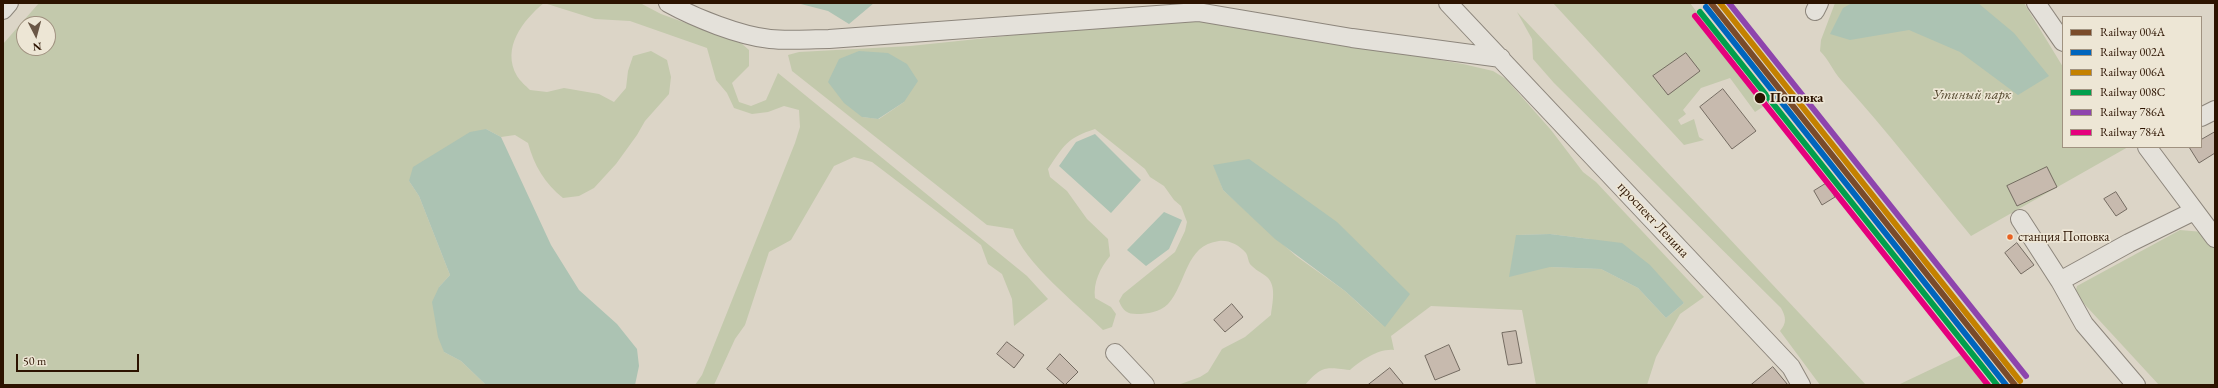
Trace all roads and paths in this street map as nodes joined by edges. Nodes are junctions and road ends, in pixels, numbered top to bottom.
1 (9, 3) edge
2 (668, 3) edge
3 (1448, 3) edge
4 (2036, 3) edge
5 (3, 10) edge
6 (2062, 41) edge
7 (1501, 58) junction
8 (2215, 110) edge
9 (2202, 116) edge
10 (2148, 148) edge
11 (2194, 211) junction
12 (2020, 219) dead end
13 (2215, 238) edge
14 (2060, 281) junction
15 (1115, 353) dead end
16 (1145, 385) edge
17 (1802, 385) edge
18 (2136, 385) edge

1 - 5 street
2 - 7 street
3 - 7 street, проспект Ленина
4 - 6 street
7 - 17 street, проспект Ленина
8 - 9 street
10 - 11 street
11 - 13 street
11 - 14 street
12 - 14 street
14 - 18 street
15 - 16 street

